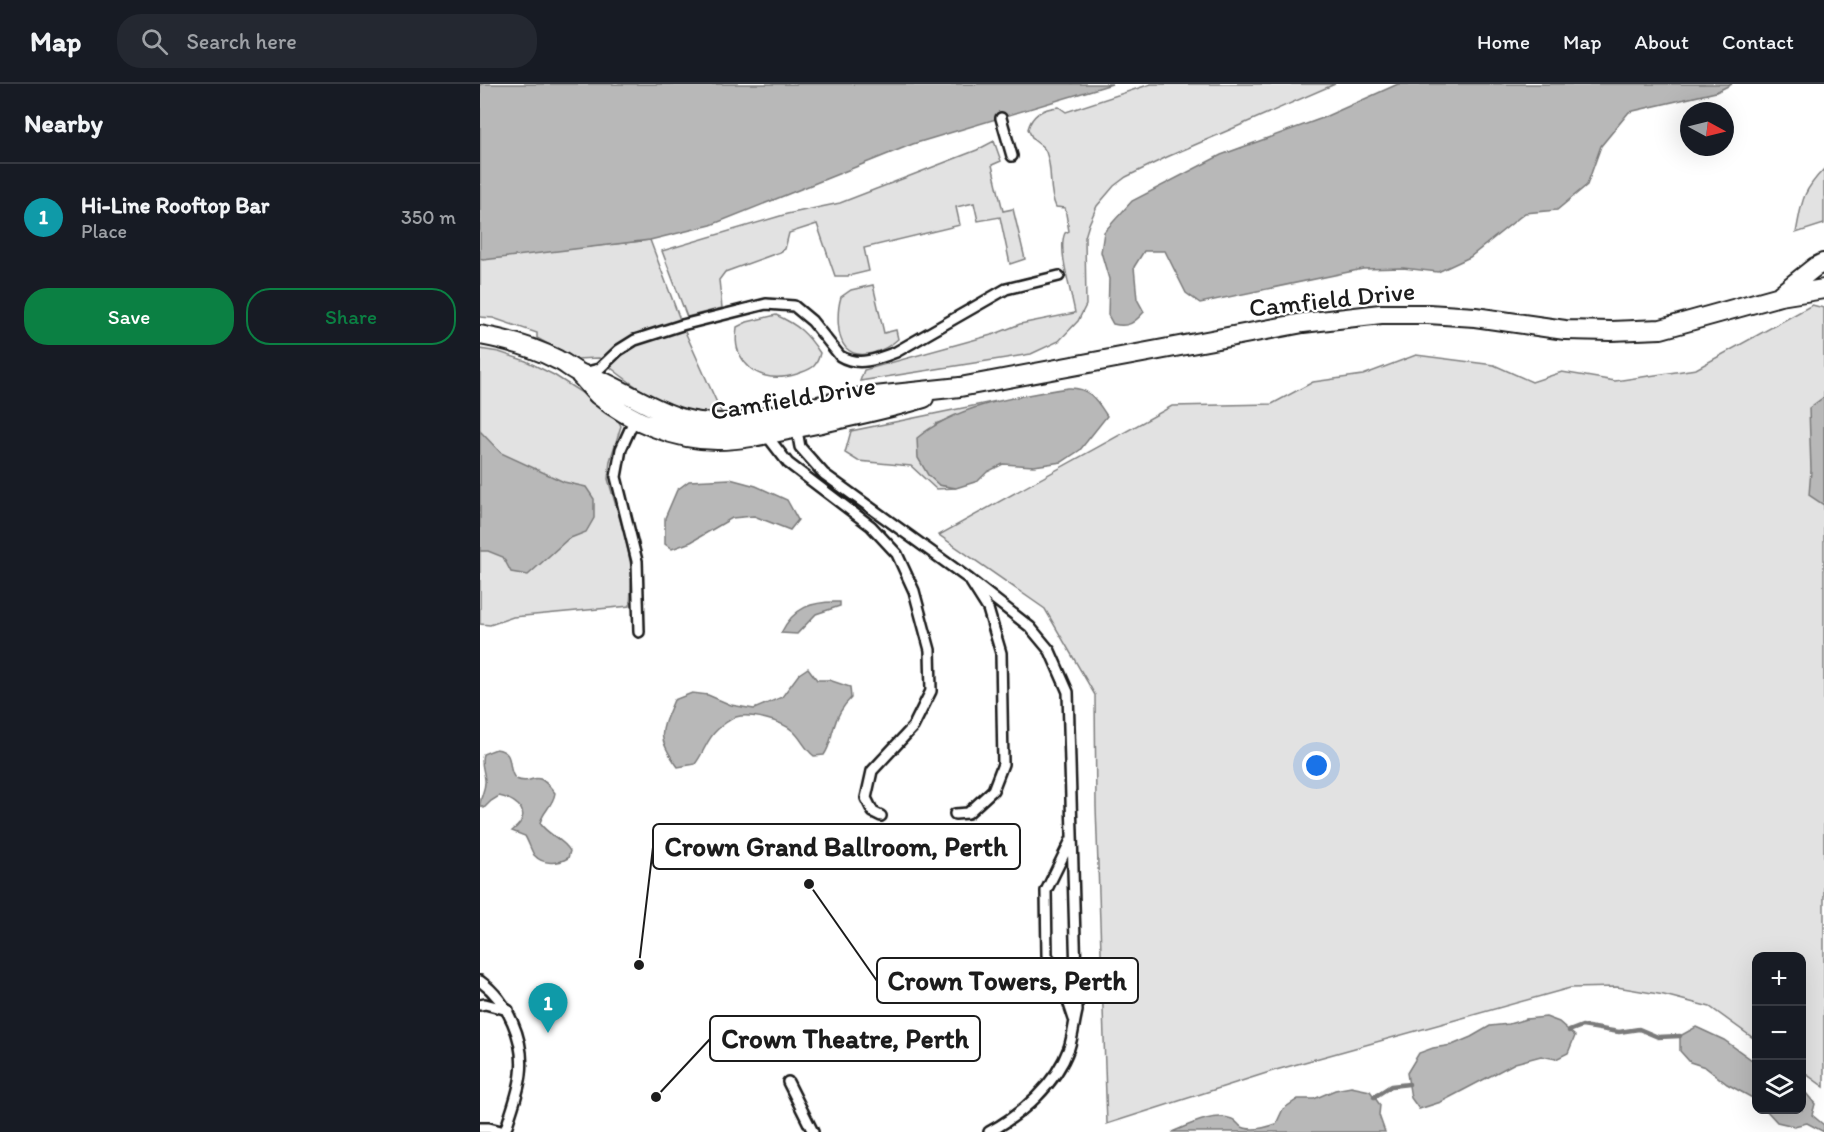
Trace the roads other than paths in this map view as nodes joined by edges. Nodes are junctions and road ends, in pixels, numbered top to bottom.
1 (1001, 118) dead end
2 (1012, 156) dead end
3 (1824, 267) edge
4 (1059, 276) dead end
5 (1824, 289) edge
6 (1780, 296) junction
7 (480, 335) edge
8 (579, 373) junction
9 (638, 410) junction
10 (795, 419) junction
11 (768, 425) junction
12 (969, 579) junction
13 (639, 632) dead end
14 (955, 814) dead end
15 (881, 816) dead end
16 (1072, 838) junction
17 (480, 981) edge
18 (480, 1005) edge
19 (508, 1010) junction
20 (1075, 1021) junction
21 (788, 1082) dead end
22 (480, 1128) edge
23 (505, 1132) edge
24 (813, 1132) edge
25 (989, 1132) edge

1 - 2 lane
3 - 6 street
4 - 8 lane
5 - 6 street, Camfield Drive
6 - 10 street, Camfield Drive
7 - 8 street, Camfield Drive
8 - 9 street, Camfield Drive
9 - 11 street, Camfield Drive
9 - 13 lane
10 - 11 street, Camfield Drive
10 - 12 lane
11 - 15 lane
12 - 14 lane
12 - 16 lane
16 - 20 lane
16 - 20 lane
17 - 19 lane
18 - 19 lane
19 - 23 lane
20 - 25 lane
21 - 24 lane
22 - 23 lane

